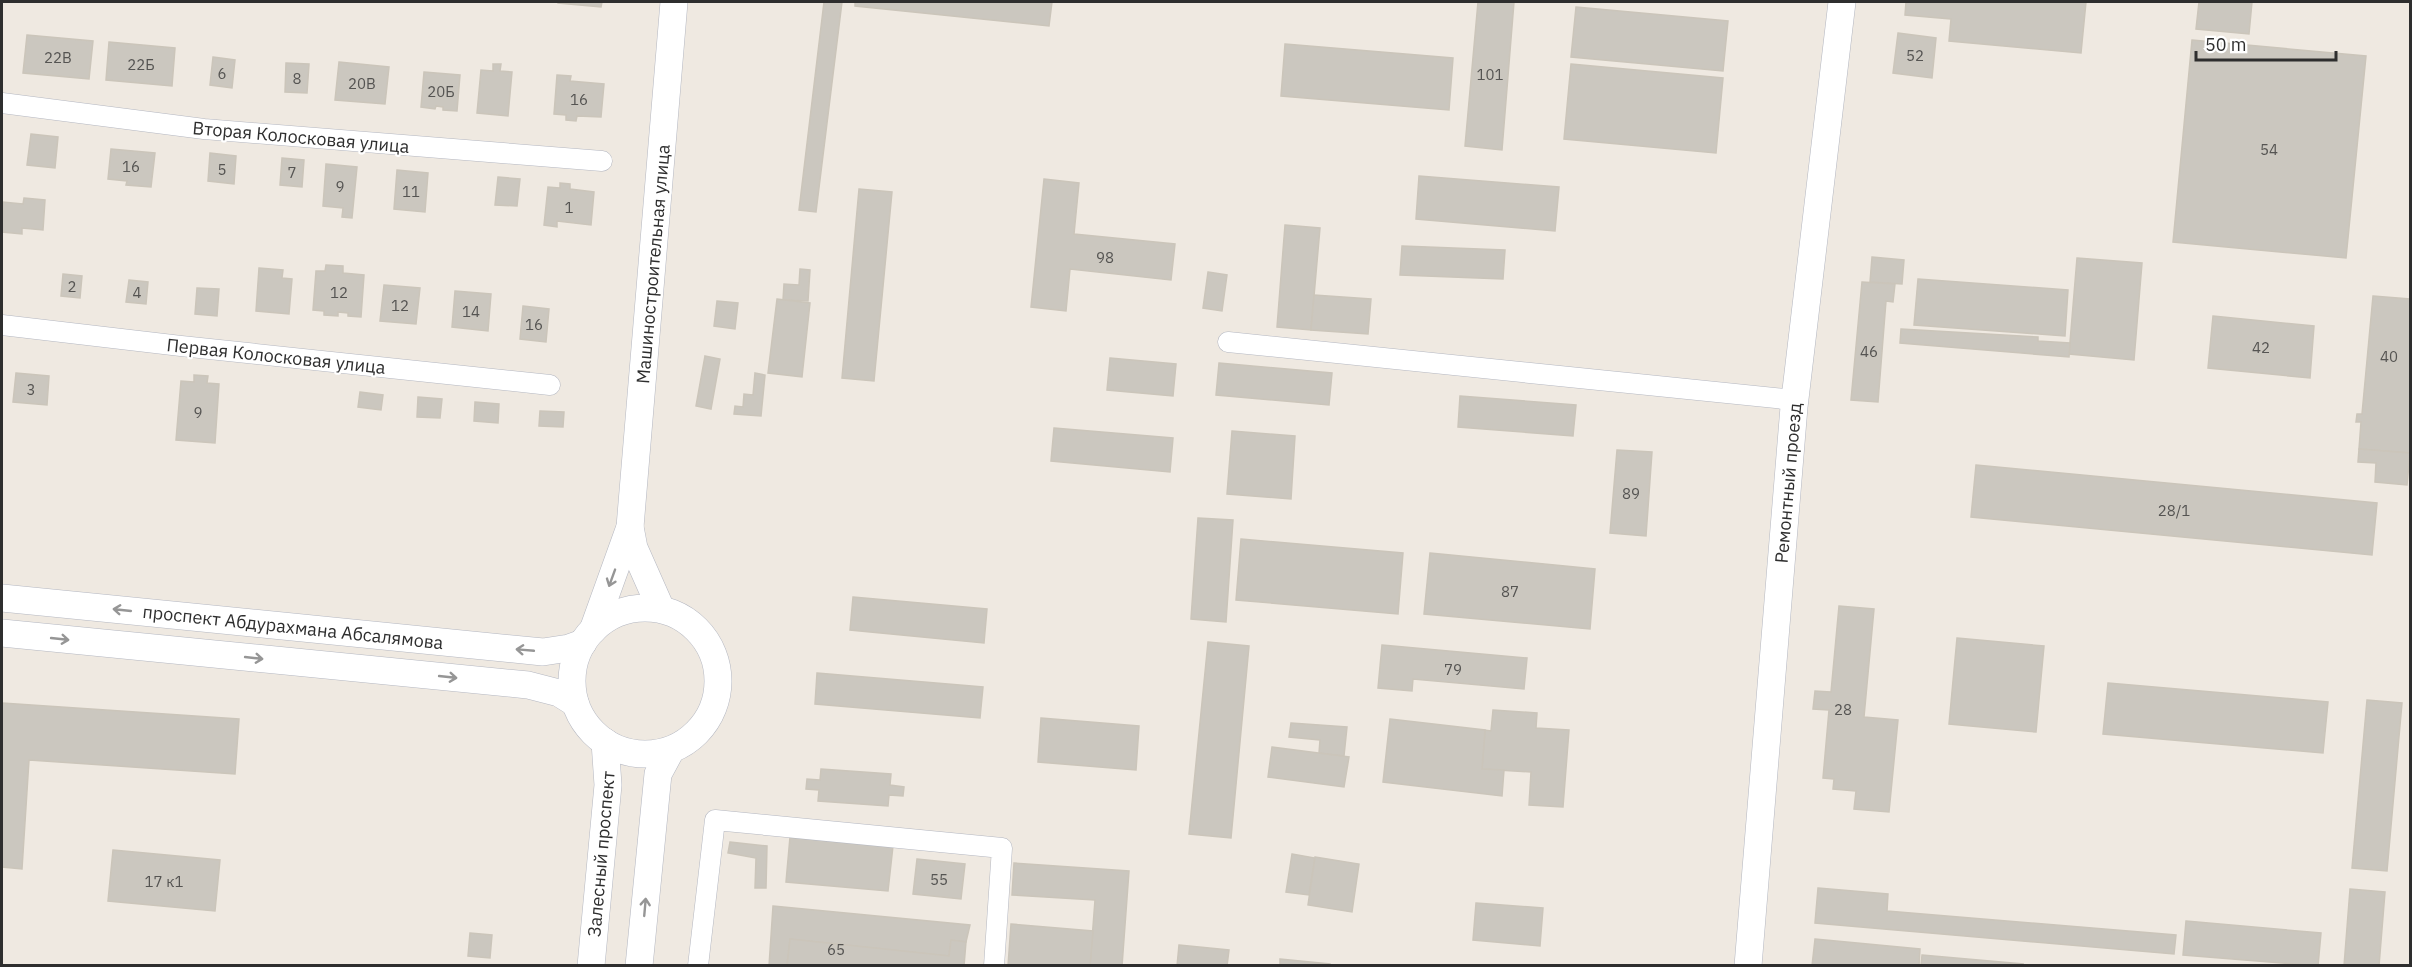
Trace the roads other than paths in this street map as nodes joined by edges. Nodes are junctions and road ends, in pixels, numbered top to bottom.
1 (674, 2) edge
2 (1842, 2) edge
3 (2, 103) edge
4 (602, 161) dead end
5 (2, 325) edge
6 (1228, 342) dead end
7 (550, 385) dead end
8 (1794, 400) junction
9 (630, 527) junction
10 (2, 598) edge
11 (661, 609) junction
12 (2, 633) edge
13 (588, 637) junction
14 (575, 704) junction
15 (605, 742) junction
16 (671, 750) junction
17 (591, 966) edge
18 (639, 966) edge
19 (698, 966) edge
20 (994, 966) edge
21 (1748, 966) edge

1 - 9 street, Машиностроительная улица
2 - 8 street, Ремонтный проезд
3 - 4 street, Вторая Колосковая улица
5 - 7 street, Первая Колосковая улица
6 - 8 street
8 - 21 street, Ремонтный проезд
9 - 11 street, Машиностроительная улица
9 -> 13 street, Машиностроительная улица
13 -> 10 street, проспект Абдурахмана Абсалямова
11 - 13 street
11 - 16 street
12 -> 14 street, проспект Абдурахмана Абсалямова
13 - 14 street
14 - 15 street
15 - 16 street
15 - 17 street, Залесный проспект
18 -> 16 street
19 - 20 street

